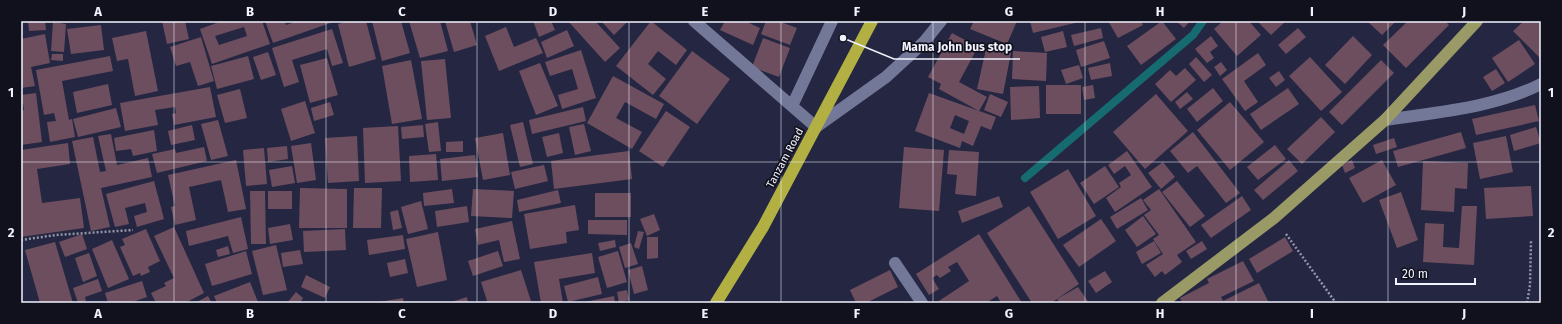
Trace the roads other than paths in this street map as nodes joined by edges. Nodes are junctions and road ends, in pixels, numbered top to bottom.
1 (694, 21) edge
2 (832, 21) edge
3 (872, 21) edge
4 (941, 21) edge
5 (1477, 21) edge
6 (1541, 84) edge
7 (792, 106) junction
8 (1385, 120) junction
9 (816, 127) junction
10 (895, 263) dead end
11 (716, 303) edge
12 (922, 303) edge
13 (1162, 303) edge

1 - 7 street
2 - 7 street
3 - 9 highway, Tanzam Road
4 - 9 street
5 - 8 main road
6 - 8 street
7 - 9 street
8 - 13 main road
9 - 11 highway, Tanzam Road
10 - 12 street

